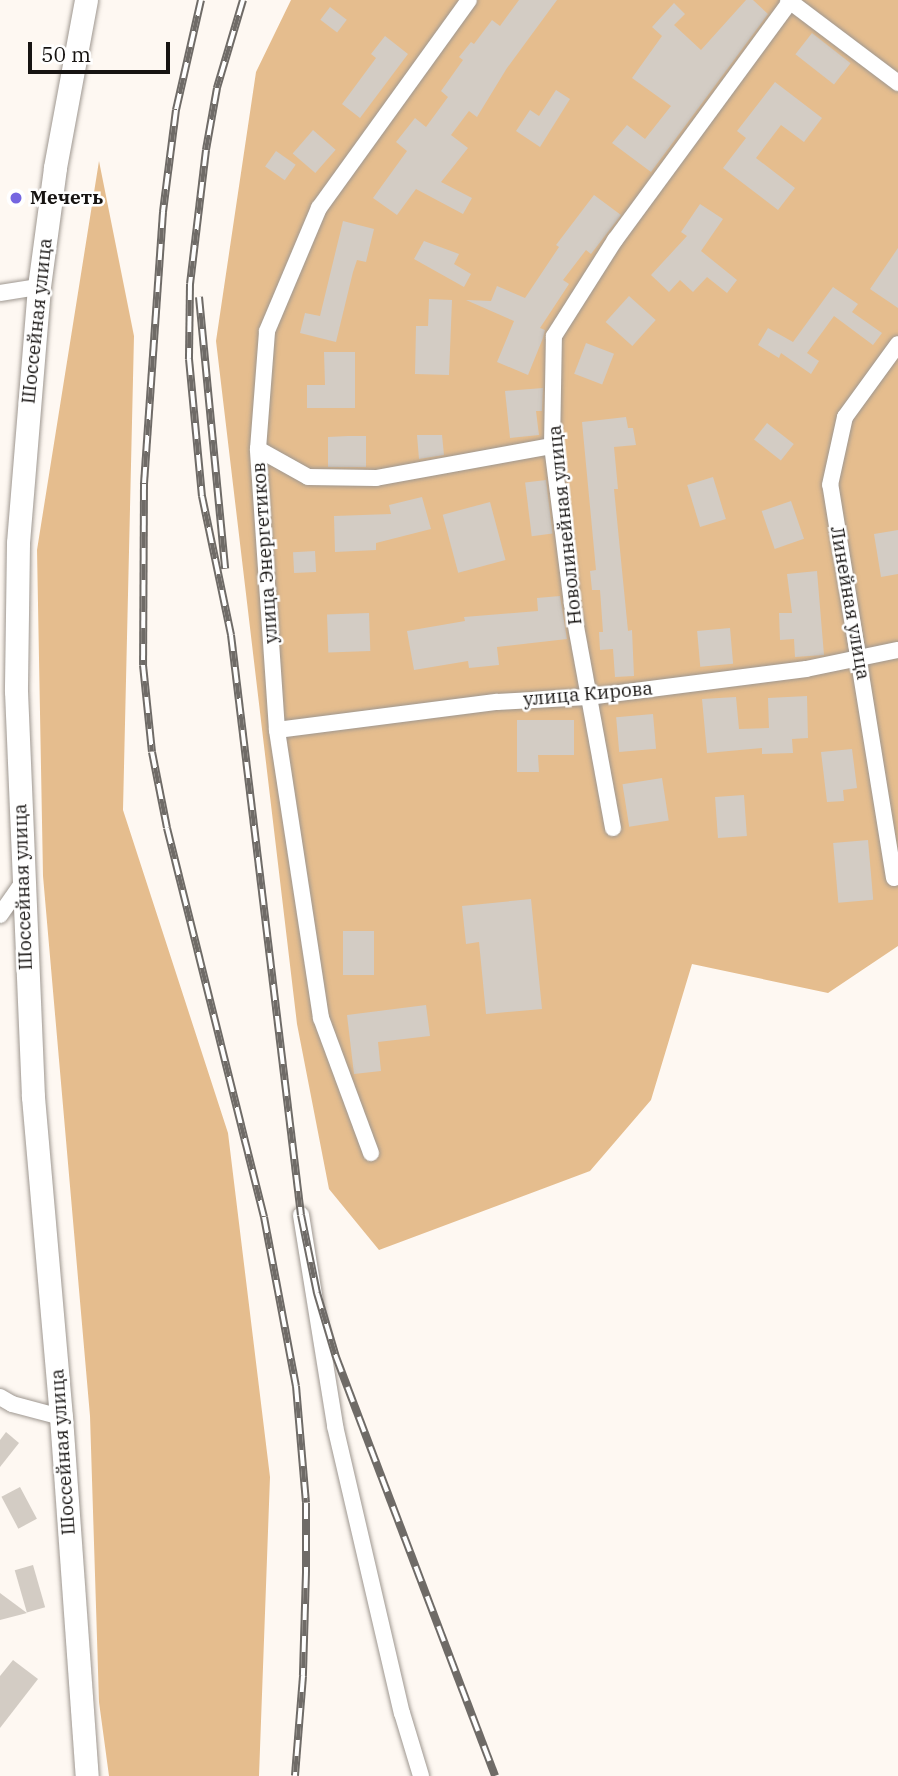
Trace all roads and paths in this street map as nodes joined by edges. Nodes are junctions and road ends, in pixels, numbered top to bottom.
1 (86, 0) edge
2 (469, 0) edge
3 (790, 0) edge
4 (898, 83) edge
5 (39, 287) junction
6 (0, 293) edge
7 (898, 344) edge
8 (552, 446) junction
9 (258, 449) junction
10 (898, 650) edge
11 (861, 660) junction
12 (588, 697) junction
13 (277, 730) junction
14 (613, 828) dead end
15 (894, 878) dead end
16 (22, 884) junction
17 (0, 915) edge
18 (371, 1153) dead end
19 (301, 1215) dead end
20 (0, 1397) edge
21 (61, 1418) junction
22 (87, 1776) edge
23 (421, 1776) edge

1 - 5 main road, Шоссейная улица
2 - 9 street, улица Энергетиков
3 - 4 street
3 - 8 street, Новолинейная улица
5 - 6 street
5 - 16 main road, Шоссейная улица
7 - 11 street, Линейная улица
8 - 9 street
8 - 12 street, Новолинейная улица
9 - 13 street, улица Энергетиков
10 - 11 street, улица Кирова
11 - 12 street, улица Кирова
11 - 15 street, Линейная улица
12 - 13 street, улица Кирова
12 - 14 street, Новолинейная улица
13 - 18 street, улица Энергетиков
16 - 17 street
16 - 21 main road, Шоссейная улица
19 - 23 street
20 - 21 street
21 - 22 main road, Шоссейная улица

